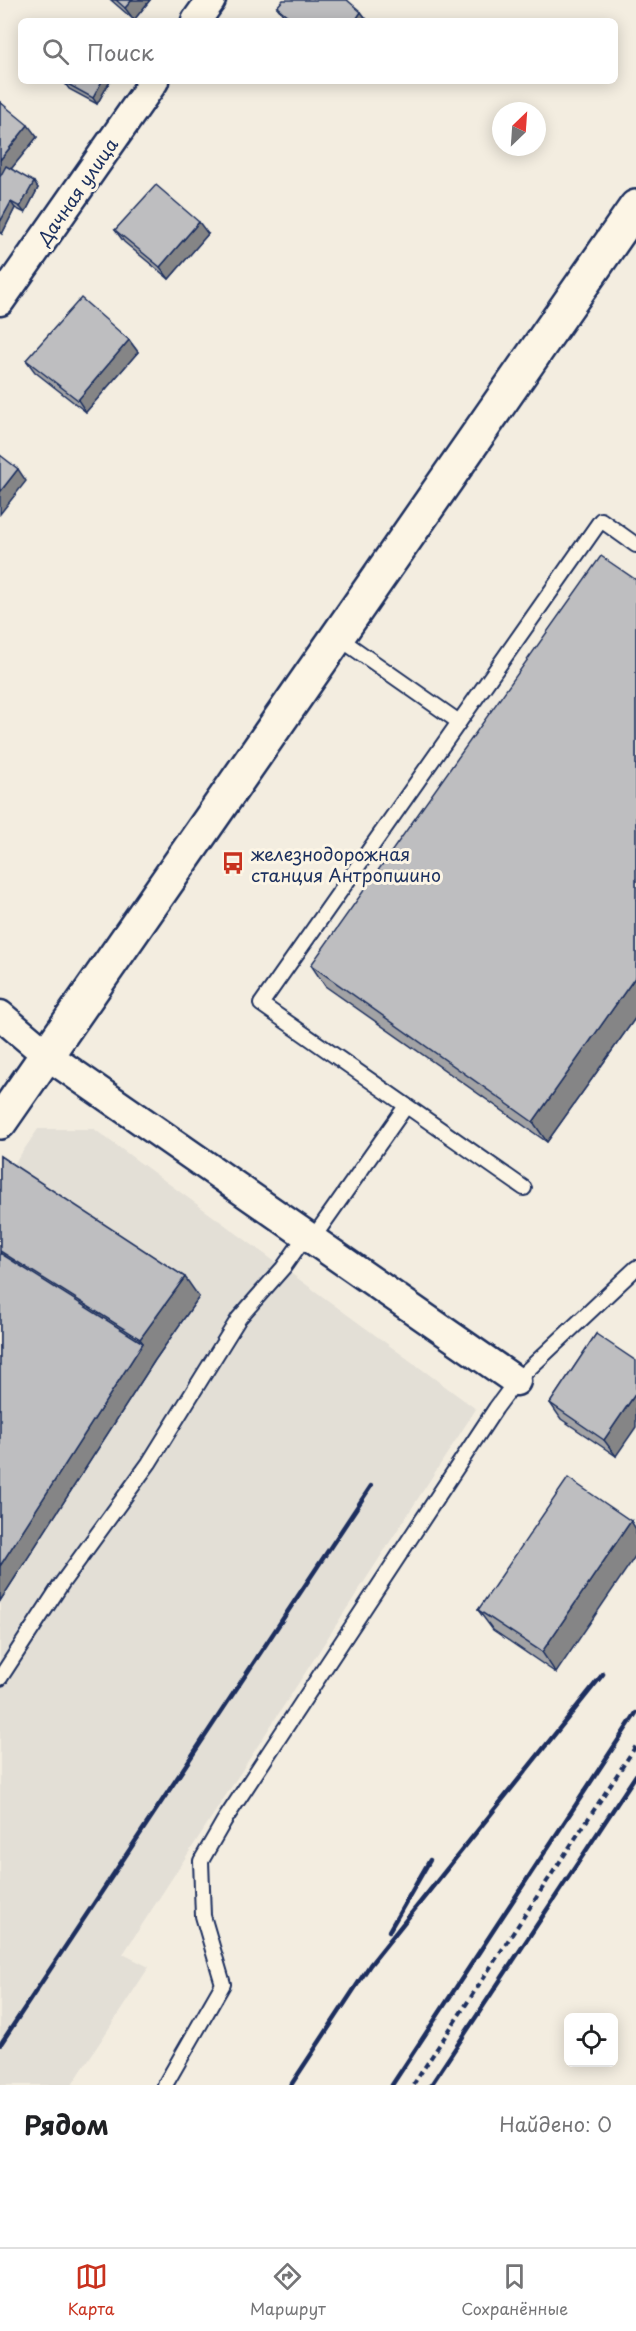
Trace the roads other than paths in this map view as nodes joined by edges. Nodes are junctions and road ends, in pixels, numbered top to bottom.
1 (211, 0) edge
2 (198, 18) edge
3 (152, 84) edge
4 (636, 207) edge
5 (0, 301) edge
6 (636, 545) edge
7 (339, 638) junction
8 (459, 722) junction
9 (0, 1015) edge
10 (47, 1054) junction
11 (406, 1106) junction
12 (0, 1122) edge
13 (524, 1188) dead end
14 (310, 1236) junction
15 (636, 1268) edge
16 (516, 1381) junction
17 (0, 1678) edge
18 (165, 2085) edge

1 - 2 street
3 - 5 street, Дачная улица
4 - 7 street
6 - 8 lane
7 - 8 lane
7 - 10 street
8 - 11 lane
9 - 10 street
10 - 12 street
10 - 14 street
11 - 13 lane
11 - 14 lane
14 - 16 street
14 - 17 lane
15 - 16 lane
16 - 18 lane

